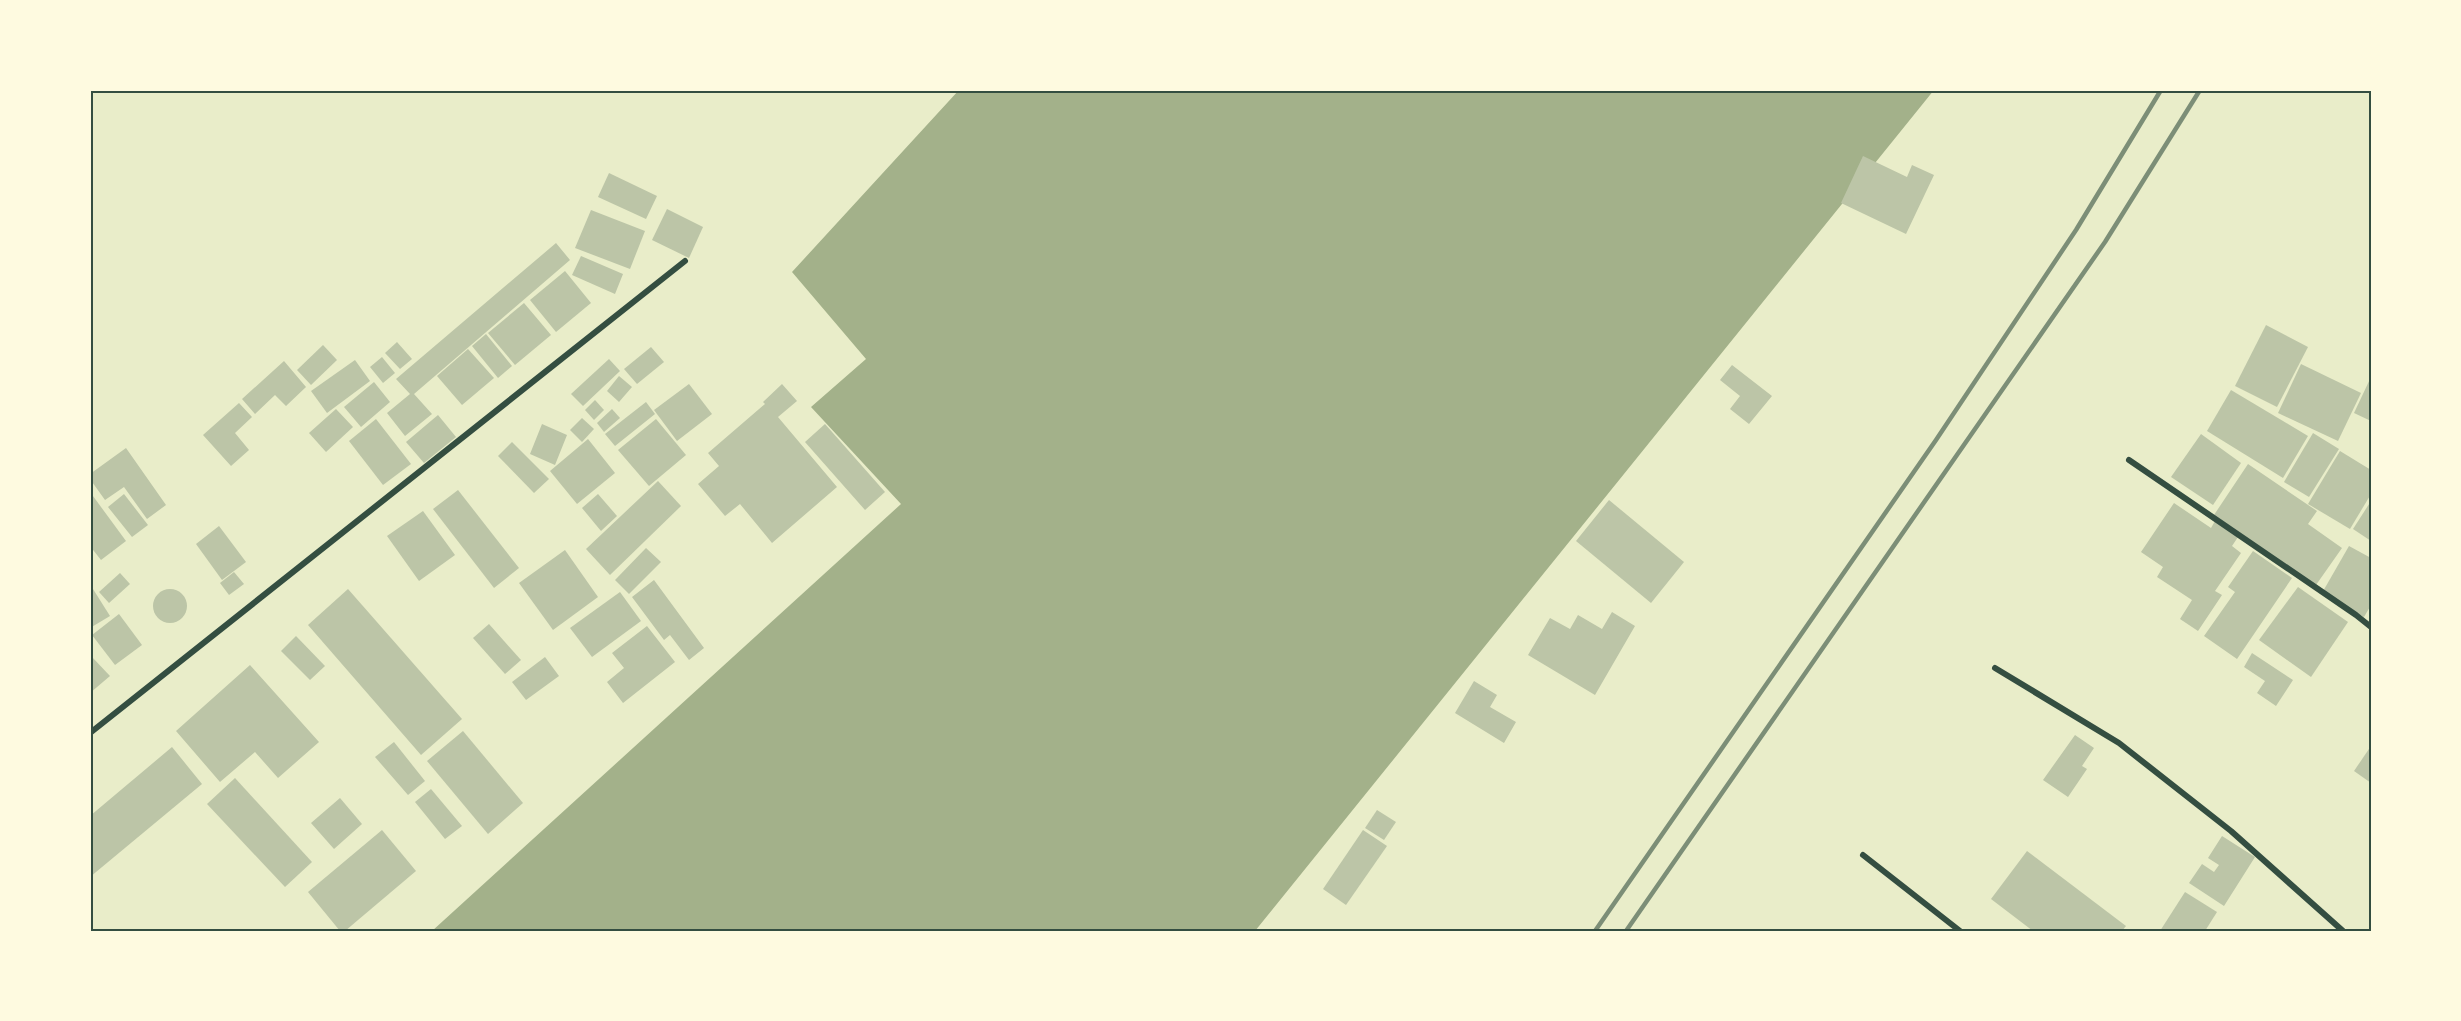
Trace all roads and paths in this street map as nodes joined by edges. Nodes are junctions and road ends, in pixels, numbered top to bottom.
1 (685, 261) dead end
2 (2129, 460) dead end
3 (2371, 627) edge
4 (1995, 668) dead end
5 (90, 733) edge
6 (1863, 855) dead end
7 (1960, 931) edge
8 (2343, 931) edge

1 - 5 street
2 - 3 street
4 - 8 street
6 - 7 street

